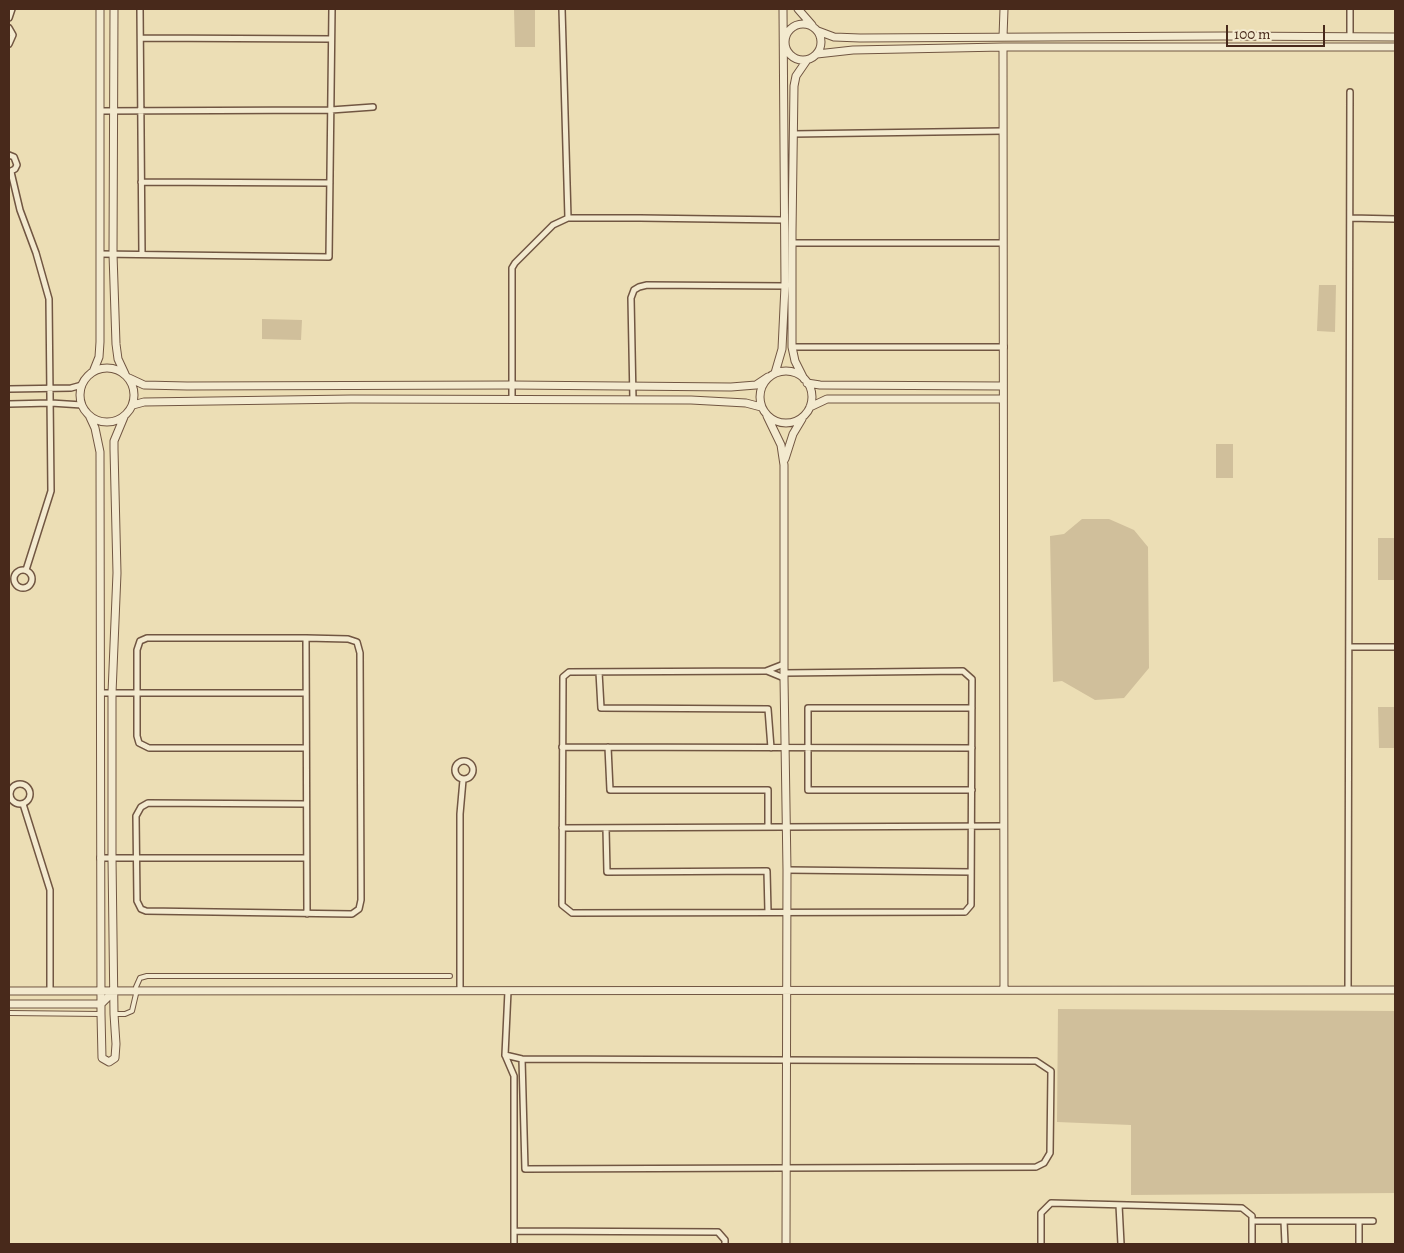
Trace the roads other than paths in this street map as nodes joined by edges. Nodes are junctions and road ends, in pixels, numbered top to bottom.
1 (12, 9) edge
2 (100, 9) edge
3 (114, 9) edge
4 (140, 9) edge
5 (332, 9) edge
6 (562, 9) edge
7 (783, 9) edge
8 (798, 9) edge
9 (1004, 9) edge
10 (1350, 9) edge
11 (9, 18) edge
12 (9, 28) edge
13 (816, 29) junction
14 (1223, 36) junction
15 (1239, 36) junction
16 (141, 38) junction
17 (1003, 38) junction
18 (1350, 38) junction
19 (1395, 38) edge
20 (332, 39) junction
21 (784, 42) junction
22 (9, 44) edge
23 (1003, 47) junction
24 (1223, 47) junction
25 (1239, 47) junction
26 (1395, 47) edge
27 (817, 54) junction
28 (807, 60) junction
29 (1350, 92) dead end
30 (373, 107) dead end
31 (331, 110) junction
32 (100, 111) junction
33 (113, 111) junction
34 (141, 111) junction
35 (1003, 131) junction
36 (794, 134) junction
37 (9, 155) edge
38 (10, 172) edge
39 (142, 182) junction
40 (330, 183) junction
41 (568, 218) junction
42 (1350, 218) junction
43 (1395, 219) edge
44 (784, 220) junction
45 (792, 243) junction
46 (1003, 243) junction
47 (100, 254) junction
48 (113, 254) junction
49 (142, 254) junction
50 (785, 286) junction
51 (792, 347) junction
52 (1004, 347) junction
53 (93, 372) junction
54 (772, 375) junction
55 (127, 376) junction
56 (806, 381) junction
57 (82, 385) junction
58 (512, 385) junction
59 (633, 386) junction
60 (1003, 386) junction
61 (9, 389) edge
62 (51, 389) junction
63 (512, 399) junction
64 (1003, 399) junction
65 (634, 400) junction
66 (51, 403) junction
67 (9, 404) edge
68 (82, 405) junction
69 (133, 405) junction
70 (761, 407) junction
71 (810, 407) junction
72 (89, 416) junction
73 (124, 416) junction
74 (767, 416) junction
75 (803, 417) junction
76 (784, 465) junction
77 (26, 570) dead end
78 (306, 638) junction
79 (1349, 647) junction
80 (1395, 647) edge
81 (784, 664) junction
82 (766, 671) junction
83 (598, 672) junction
84 (784, 675) junction
85 (100, 693) junction
86 (112, 693) junction
87 (137, 693) junction
88 (306, 694) junction
89 (972, 708) junction
90 (562, 747) junction
91 (608, 747) junction
92 (306, 748) junction
93 (771, 748) junction
94 (786, 748) junction
95 (808, 748) junction
96 (972, 748) junction
97 (463, 780) dead end
98 (972, 790) junction
99 (23, 804) dead end
100 (306, 804) junction
101 (972, 826) junction
102 (1004, 826) junction
103 (768, 827) junction
104 (786, 827) junction
105 (562, 828) junction
106 (606, 828) junction
107 (100, 858) junction
108 (112, 858) junction
109 (137, 858) junction
110 (306, 858) junction
111 (788, 870) junction
112 (971, 872) junction
113 (768, 912) junction
114 (787, 912) junction
115 (307, 914) junction
116 (450, 976) dead end
117 (136, 987) dead end
118 (101, 990) junction
119 (115, 990) junction
120 (460, 990) junction
121 (1004, 990) junction
122 (1348, 990) junction
123 (1395, 990) edge
124 (9, 991) edge
125 (50, 991) junction
126 (508, 991) junction
127 (786, 991) junction
128 (136, 994) dead end
129 (9, 1004) edge
130 (101, 1004) junction
131 (9, 1013) edge
132 (101, 1014) junction
133 (114, 1014) junction
134 (505, 1055) junction
135 (522, 1059) junction
136 (786, 1060) junction
137 (786, 1168) junction
138 (525, 1169) junction
139 (514, 1178) junction
140 (1119, 1205) junction
141 (1359, 1221) junction
142 (1373, 1221) dead end
143 (1252, 1222) junction
144 (1284, 1222) junction
145 (514, 1230) junction
146 (514, 1244) edge
147 (725, 1244) edge
148 (786, 1244) edge
149 (1041, 1244) edge
150 (1121, 1244) edge
151 (1252, 1244) edge
152 (1285, 1244) edge
153 (1360, 1244) edge

1 - 11 street
2 - 32 street
3 - 33 street
4 - 16 street
5 - 20 street
6 - 41 street
7 - 21 street
8 - 13 street
9 - 17 street
10 - 18 street
12 - 22 street
13 - 17 street
13 - 21 street
13 - 27 street
14 - 15 street
14 - 17 street
14 - 24 street
15 - 18 street
15 - 25 street
16 - 20 street
16 - 34 street
18 - 19 street
20 - 31 street
21 - 28 street
21 - 44 street
23 - 24 street
23 - 27 street
23 - 35 street
24 - 25 street
25 - 26 street
27 - 28 street
28 - 36 street
29 - 42 street
30 - 31 street
31 - 34 street
31 - 40 street
32 - 33 street
32 - 47 street
33 - 34 street
33 - 48 street
34 - 39 street
35 - 36 street
35 - 46 street
36 - 45 street
37 - 38 street
38 - 62 street
39 - 40 street
39 - 49 street
40 - 49 street
41 - 44 street
41 - 58 street
42 - 43 street
42 - 79 street
44 - 50 street
45 - 46 street
45 - 51 street
46 - 52 street
47 - 48 street
47 - 53 street
48 - 49 street
48 - 55 street
50 - 54 street
50 - 59 street
51 - 52 street
51 - 56 street
52 - 60 street
53 - 55 street
53 - 57 street
54 - 56 street
54 - 59 street
54 - 70 street
55 - 58 street
55 - 69 street
56 - 60 street
56 - 71 street
57 - 62 street
57 - 68 street
58 - 59 street
58 - 63 street
59 - 65 street
60 - 64 street
61 - 62 street
62 - 66 street
63 - 65 street
63 - 69 street
64 - 71 street
64 - 102 street
65 - 70 street
66 - 67 street
66 - 68 street
66 - 77 street
68 - 72 street
69 - 73 street
70 - 74 street
71 - 75 street
72 - 73 street
72 - 85 street
73 - 86 street
74 - 75 street
74 - 76 street
75 - 76 street
76 - 81 street
78 - 87 street
78 - 88 street
78 - 115 street
79 - 80 street
79 - 122 street
81 - 82 street
81 - 84 street
82 - 83 street
82 - 84 street
83 - 90 street
83 - 93 street
84 - 89 street
84 - 94 street
85 - 86 street
85 - 107 street
86 - 87 street
86 - 108 street
87 - 88 street
87 - 92 street
88 - 92 street
89 - 95 street
89 - 96 street
90 - 91 street
90 - 105 street
91 - 93 street
91 - 103 street
92 - 100 street
93 - 94 street
94 - 95 street
94 - 104 street
95 - 96 street
95 - 98 street
96 - 98 street
97 - 120 street
98 - 101 street
99 - 125 street
100 - 109 street
100 - 110 street
101 - 102 street
101 - 104 street
101 - 112 street
102 - 121 street
103 - 104 street
103 - 106 street
104 - 111 street
105 - 106 street
105 - 113 street
106 - 113 street
107 - 108 street
107 - 118 street
108 - 109 street
108 - 119 street
109 - 110 street
109 - 115 street
110 - 115 street
111 - 112 street
111 - 114 street
112 - 114 street
113 - 114 street
114 - 127 street
116 - 117 street
118 - 119 street
118 - 125 street
118 - 130 street
119 - 120 street
119 - 130 street
119 - 133 street
120 - 126 street
121 - 122 street
121 - 127 street
122 - 123 street
124 - 125 street
126 - 127 street
126 - 134 street
127 - 136 street
128 - 133 street
129 - 130 street
130 - 132 street
131 - 132 street
132 - 133 street
134 - 135 street
134 - 139 street
135 - 136 street
135 - 138 street
136 - 137 street
136 - 137 street
137 - 138 street
137 - 148 street
138 - 139 street
139 - 145 street
140 - 143 street
140 - 149 street
140 - 150 street
141 - 142 street
141 - 144 street
141 - 153 street
143 - 144 street
143 - 151 street
144 - 152 street
145 - 146 street
145 - 147 street

